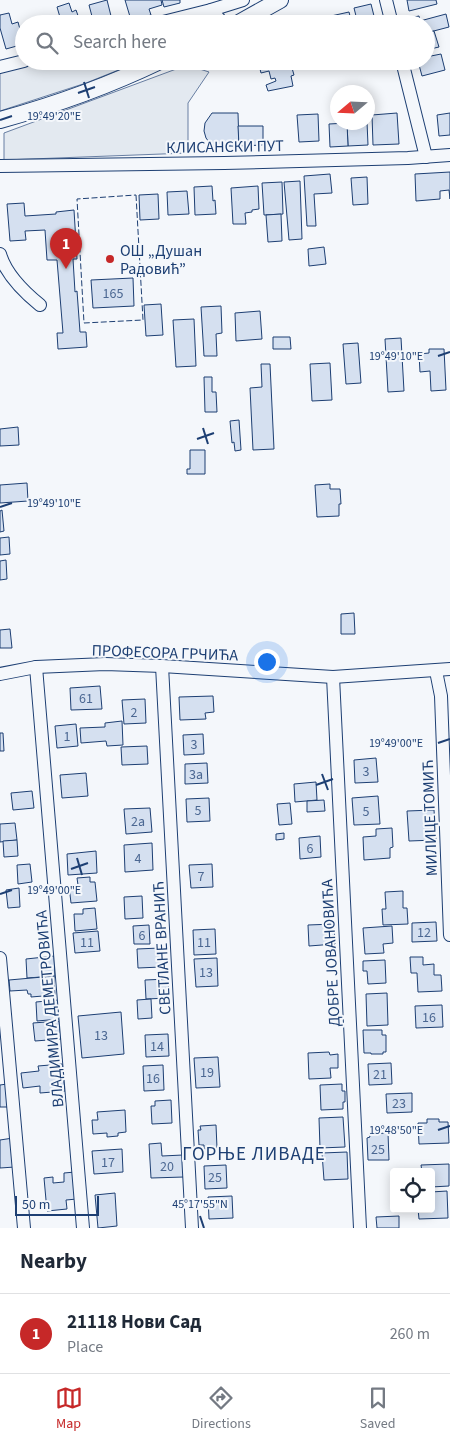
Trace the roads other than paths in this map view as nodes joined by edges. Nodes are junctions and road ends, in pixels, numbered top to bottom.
1 (243, 0) edge
2 (280, 0) edge
3 (386, 0) edge
4 (211, 10) junction
5 (191, 15) edge
6 (216, 15) edge
7 (253, 15) edge
8 (390, 15) edge
9 (15, 63) edge
10 (0, 67) edge
11 (140, 70) edge
12 (404, 70) edge
13 (0, 120) edge
14 (450, 155) edge
15 (426, 157) junction
16 (0, 166) edge
17 (0, 254) edge
18 (40, 305) dead end
19 (162, 666) junction
20 (36, 668) junction
21 (450, 669) edge
22 (436, 671) junction
23 (0, 674) edge
24 (333, 676) junction
25 (450, 935) edge
26 (0, 958) edge
27 (24, 1228) edge
28 (83, 1228) edge
29 (192, 1228) edge
30 (360, 1228) edge

1 - 4 street
2 - 7 main road
3 - 8 street
4 - 5 street
4 - 6 street
9 - 10 street
11 - 13 main road
12 - 15 street
14 - 15 street, КЛИСАНСКИ ПУТ
15 - 16 street, КЛИСАНСКИ ПУТ
17 - 18 street
19 - 20 street, ПРОФЕСОРА ГРЧИЋА
19 - 24 street, ПРОФЕСОРА ГРЧИЋА
19 - 29 street, СВЕТЛАНЕ ВРАНИЋ
20 - 23 street, ПРОФЕСОРА ГРЧИЋА
20 - 28 street, ВЛАДИМИРА ДЕМЕТРОВИЋА
21 - 22 street, ПРОФЕСОРА ГРЧИЋА
22 - 24 street, ПРОФЕСОРА ГРЧИЋА
22 - 25 street, МИЛИЦЕ ТОМИЋ
24 - 30 street, ДОБРЕ ЈОВАНОВИЋА
26 - 27 street

